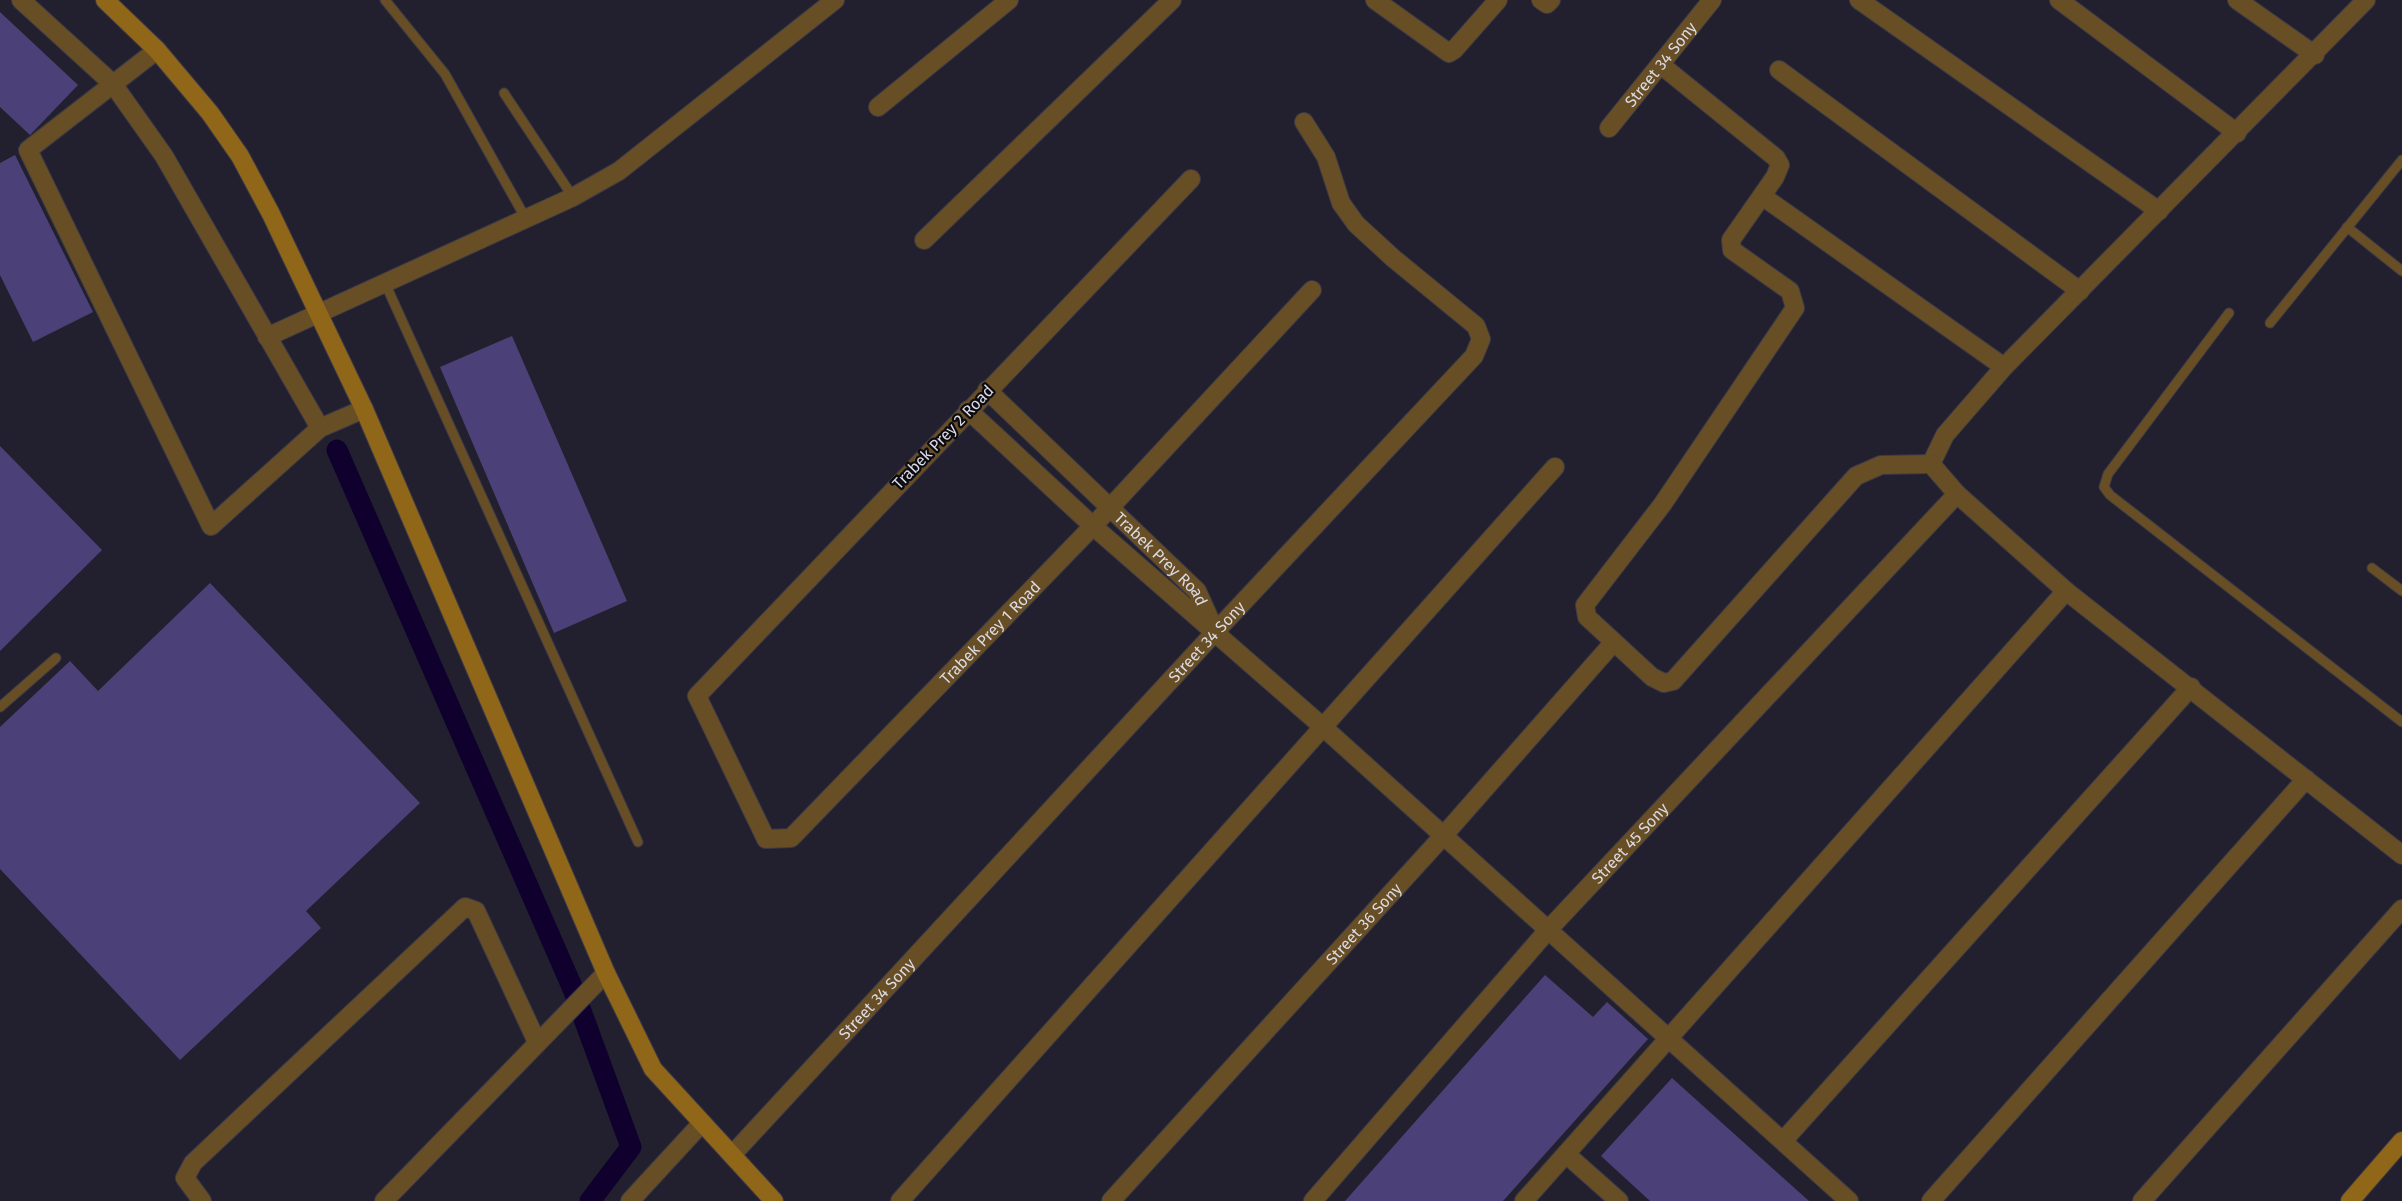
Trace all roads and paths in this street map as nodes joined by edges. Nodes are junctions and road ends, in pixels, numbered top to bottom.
1 (21, 0) edge
2 (105, 0) edge
3 (385, 0) edge
4 (835, 0) edge
5 (1008, 0) edge
6 (1172, 0) edge
7 (1375, 0) edge
8 (1498, 0) edge
9 (1541, 0) edge
10 (1551, 0) edge
11 (1712, 0) edge
12 (1859, 0) edge
13 (2059, 0) edge
14 (2238, 0) edge
15 (2366, 0) edge
16 (157, 50) junction
17 (2315, 55) junction
18 (1661, 65) junction
19 (1779, 70) dead end
20 (112, 84) junction
21 (504, 93) dead end
22 (878, 107) dead end
23 (1304, 122) dead end
24 (1609, 128) dead end
25 (2237, 133) junction
26 (2402, 160) edge
27 (1191, 179) dead end
28 (1762, 196) junction
29 (573, 197) junction
30 (2159, 211) junction
31 (526, 219) junction
32 (2347, 227) junction
33 (924, 240) dead end
34 (2402, 271) edge
35 (386, 283) junction
36 (1312, 290) dead end
37 (2080, 291) junction
38 (318, 313) junction
39 (2229, 313) dead end
40 (2270, 323) dead end
41 (267, 337) junction
42 (2004, 367) junction
43 (987, 390) junction
44 (364, 409) junction
45 (968, 410) junction
46 (320, 428) junction
47 (1931, 464) junction
48 (1555, 468) dead end
49 (1957, 494) junction
50 (1109, 508) junction
51 (1093, 526) junction
52 (2372, 568) dead end
53 (2066, 591) junction
54 (2402, 591) edge
55 (1216, 631) junction
56 (1613, 643) junction
57 (56, 658) dead end
58 (2191, 687) junction
59 (697, 696) joint
60 (0, 707) edge
61 (2402, 722) edge
62 (1323, 727) junction
63 (2306, 779) junction
64 (1444, 835) junction
65 (638, 842) dead end
66 (2402, 855) edge
67 (2402, 909) edge
68 (1548, 930) junction
69 (601, 978) junction
70 (543, 1036) junction
71 (1669, 1038) junction
72 (701, 1124) junction
73 (1783, 1141) junction
74 (2402, 1141) edge
75 (1566, 1154) junction
76 (732, 1155) junction
77 (202, 1201) edge
78 (384, 1201) edge
79 (630, 1201) edge
80 (774, 1201) edge
81 (900, 1201) edge
82 (1111, 1201) edge
83 (1313, 1201) edge
84 (1524, 1201) edge
85 (1619, 1201) edge
86 (1849, 1201) edge
87 (1931, 1201) edge
88 (2142, 1201) edge
89 (2350, 1201) edge

1 - 20 street
2 - 16 street
3 - 31 lane
4 - 29 street
5 - 22 street
6 - 33 street
7 - 8 street
9 - 10 street
11 - 18 street, Street 34 Sony
12 - 30 street
13 - 25 street
14 - 17 street
15 - 17 street
16 - 20 street
16 - 38 street
17 - 25 street
18 - 24 street, Street 34 Sony
18 - 28 street
19 - 37 street
20 - 41 street
20 - 46 street
21 - 29 lane
23 - 55 street, Street 34 Sony
25 - 30 street
26 - 32 lane
27 - 43 street, Trabek Prey 2 Road
28 - 42 street
28 - 56 street
29 - 31 street
30 - 37 street
31 - 35 street
32 - 34 lane
32 - 40 lane
35 - 38 street
35 - 65 lane
36 - 50 street, Trabek Prey 1 Road
37 - 42 street
38 - 41 street
38 - 44 street
39 - 61 lane
41 - 46 street
42 - 47 street
43 - 45 street, Trabek Prey 2 Road
43 - 50 street, Trabek Prey Road
44 - 46 street
44 - 69 street
45 - 51 street, Trabek Prey Road
45 - 59 street, Trabek Prey 2 Road
47 - 49 street
47 - 56 street
48 - 62 street
49 - 53 street
49 - 68 street, Street 45 Sony
50 - 51 street, Trabek Prey 1 Road
50 - 55 street, Trabek Prey Road
51 - 55 street, Trabek Prey Road
51 - 59 street, Trabek Prey 1 Road
52 - 54 lane
53 - 58 street
53 - 71 street
55 - 62 street
55 - 76 street, Street 34 Sony
56 - 64 street, Street 36 Sony
57 - 60 lane
58 - 63 street
58 - 73 street
62 - 64 street
62 - 81 street
63 - 66 street
63 - 87 street
64 - 68 street
64 - 82 street, Street 36 Sony
67 - 88 street
68 - 71 street
68 - 83 street, Street 45 Sony
69 - 70 street
69 - 72 street
70 - 77 street
70 - 78 street
71 - 73 street
71 - 75 street
72 - 76 street
72 - 79 street
73 - 86 street
74 - 89 street
75 - 84 street
75 - 85 street
76 - 80 street

